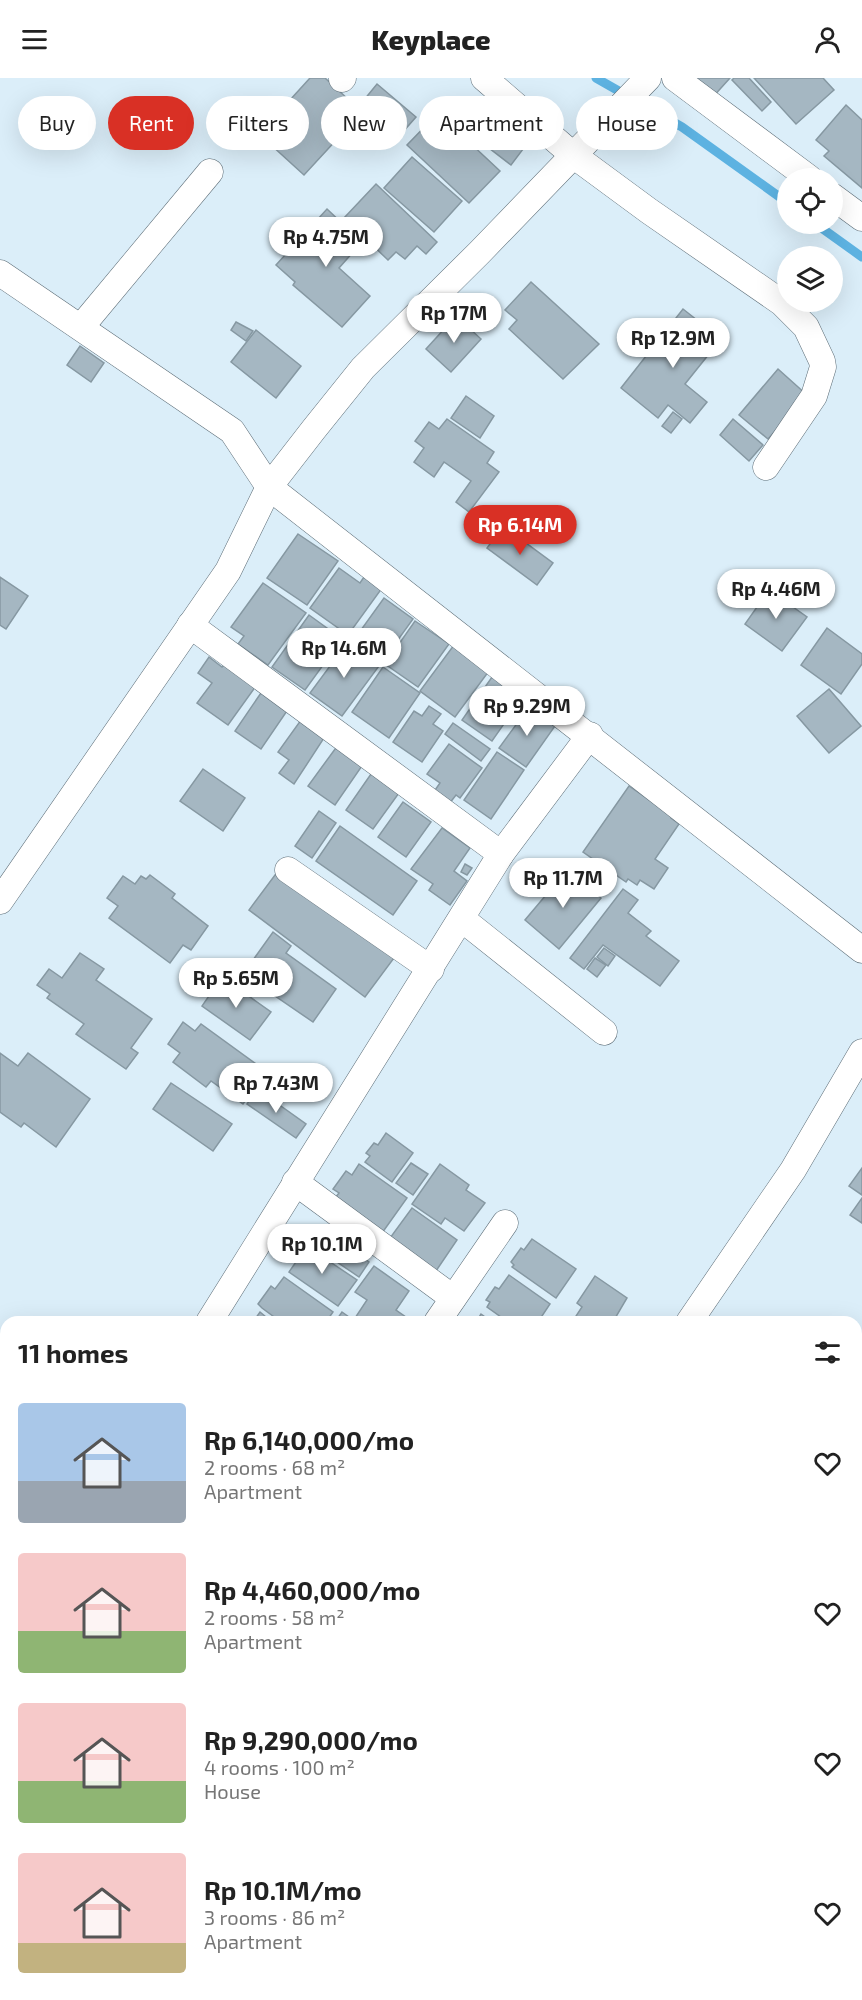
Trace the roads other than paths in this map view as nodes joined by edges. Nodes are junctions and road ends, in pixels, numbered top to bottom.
1 (484, 78) edge
2 (648, 78) edge
3 (675, 78) edge
4 (573, 155) junction
5 (796, 168) edge
6 (210, 172) dead end
7 (843, 204) edge
8 (862, 218) edge
9 (0, 273) edge
10 (81, 327) junction
11 (766, 466) dead end
12 (269, 487) junction
13 (190, 625) junction
14 (590, 735) junction
15 (501, 854) junction
16 (288, 870) dead end
17 (0, 901) edge
18 (462, 918) junction
19 (862, 950) edge
20 (431, 969) junction
21 (604, 1032) dead end
22 (862, 1052) edge
23 (295, 1182) junction
24 (505, 1223) dead end
25 (453, 1298) junction
26 (213, 1316) edge
27 (441, 1316) edge
28 (693, 1316) edge

1 - 4 street
2 - 4 street
3 - 5 street
4 - 11 street
4 - 12 street
6 - 10 street
7 - 8 street
9 - 10 street
10 - 12 street
12 - 13 street
12 - 14 street
13 - 15 street
13 - 17 street
14 - 15 street
14 - 19 street
15 - 18 street
16 - 20 street
18 - 20 street
18 - 21 street
20 - 23 street
22 - 28 street
23 - 25 street
23 - 26 street
24 - 25 street
25 - 27 street

